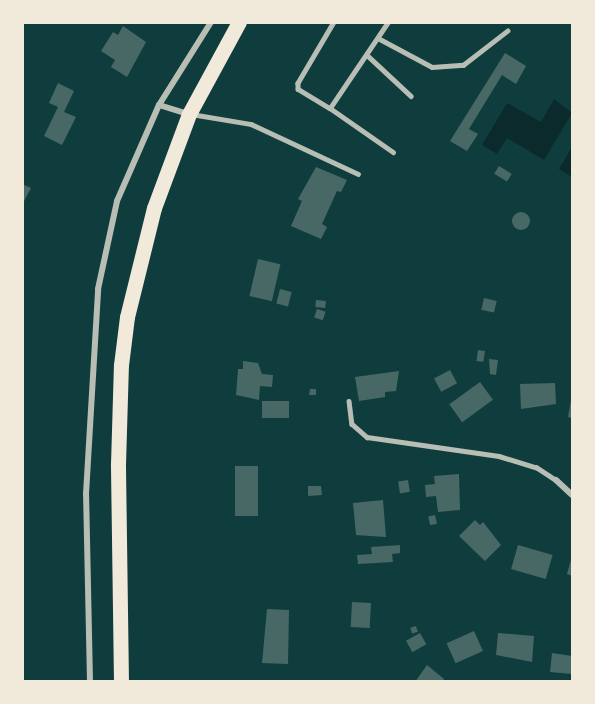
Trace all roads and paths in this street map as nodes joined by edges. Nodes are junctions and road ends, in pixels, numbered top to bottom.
1 (211, 22) edge
2 (239, 22) edge
3 (334, 22) edge
4 (388, 22) edge
5 (507, 31) dead end
6 (378, 38) junction
7 (368, 55) junction
8 (411, 96) dead end
9 (159, 105) junction
10 (330, 108) junction
11 (189, 114) junction
12 (393, 152) dead end
13 (358, 174) dead end
14 (349, 401) dead end
15 (556, 480) joint
16 (573, 495) edge
17 (90, 681) edge
18 (121, 681) edge

1 - 9 street
2 - 11 main road
3 - 10 lane
4 - 6 lane
5 - 6 lane
6 - 7 lane
7 - 8 lane
7 - 10 lane
9 - 11 street
9 - 17 street
10 - 12 lane
11 - 13 lane
11 - 18 main road
14 - 15 lane
15 - 16 street

